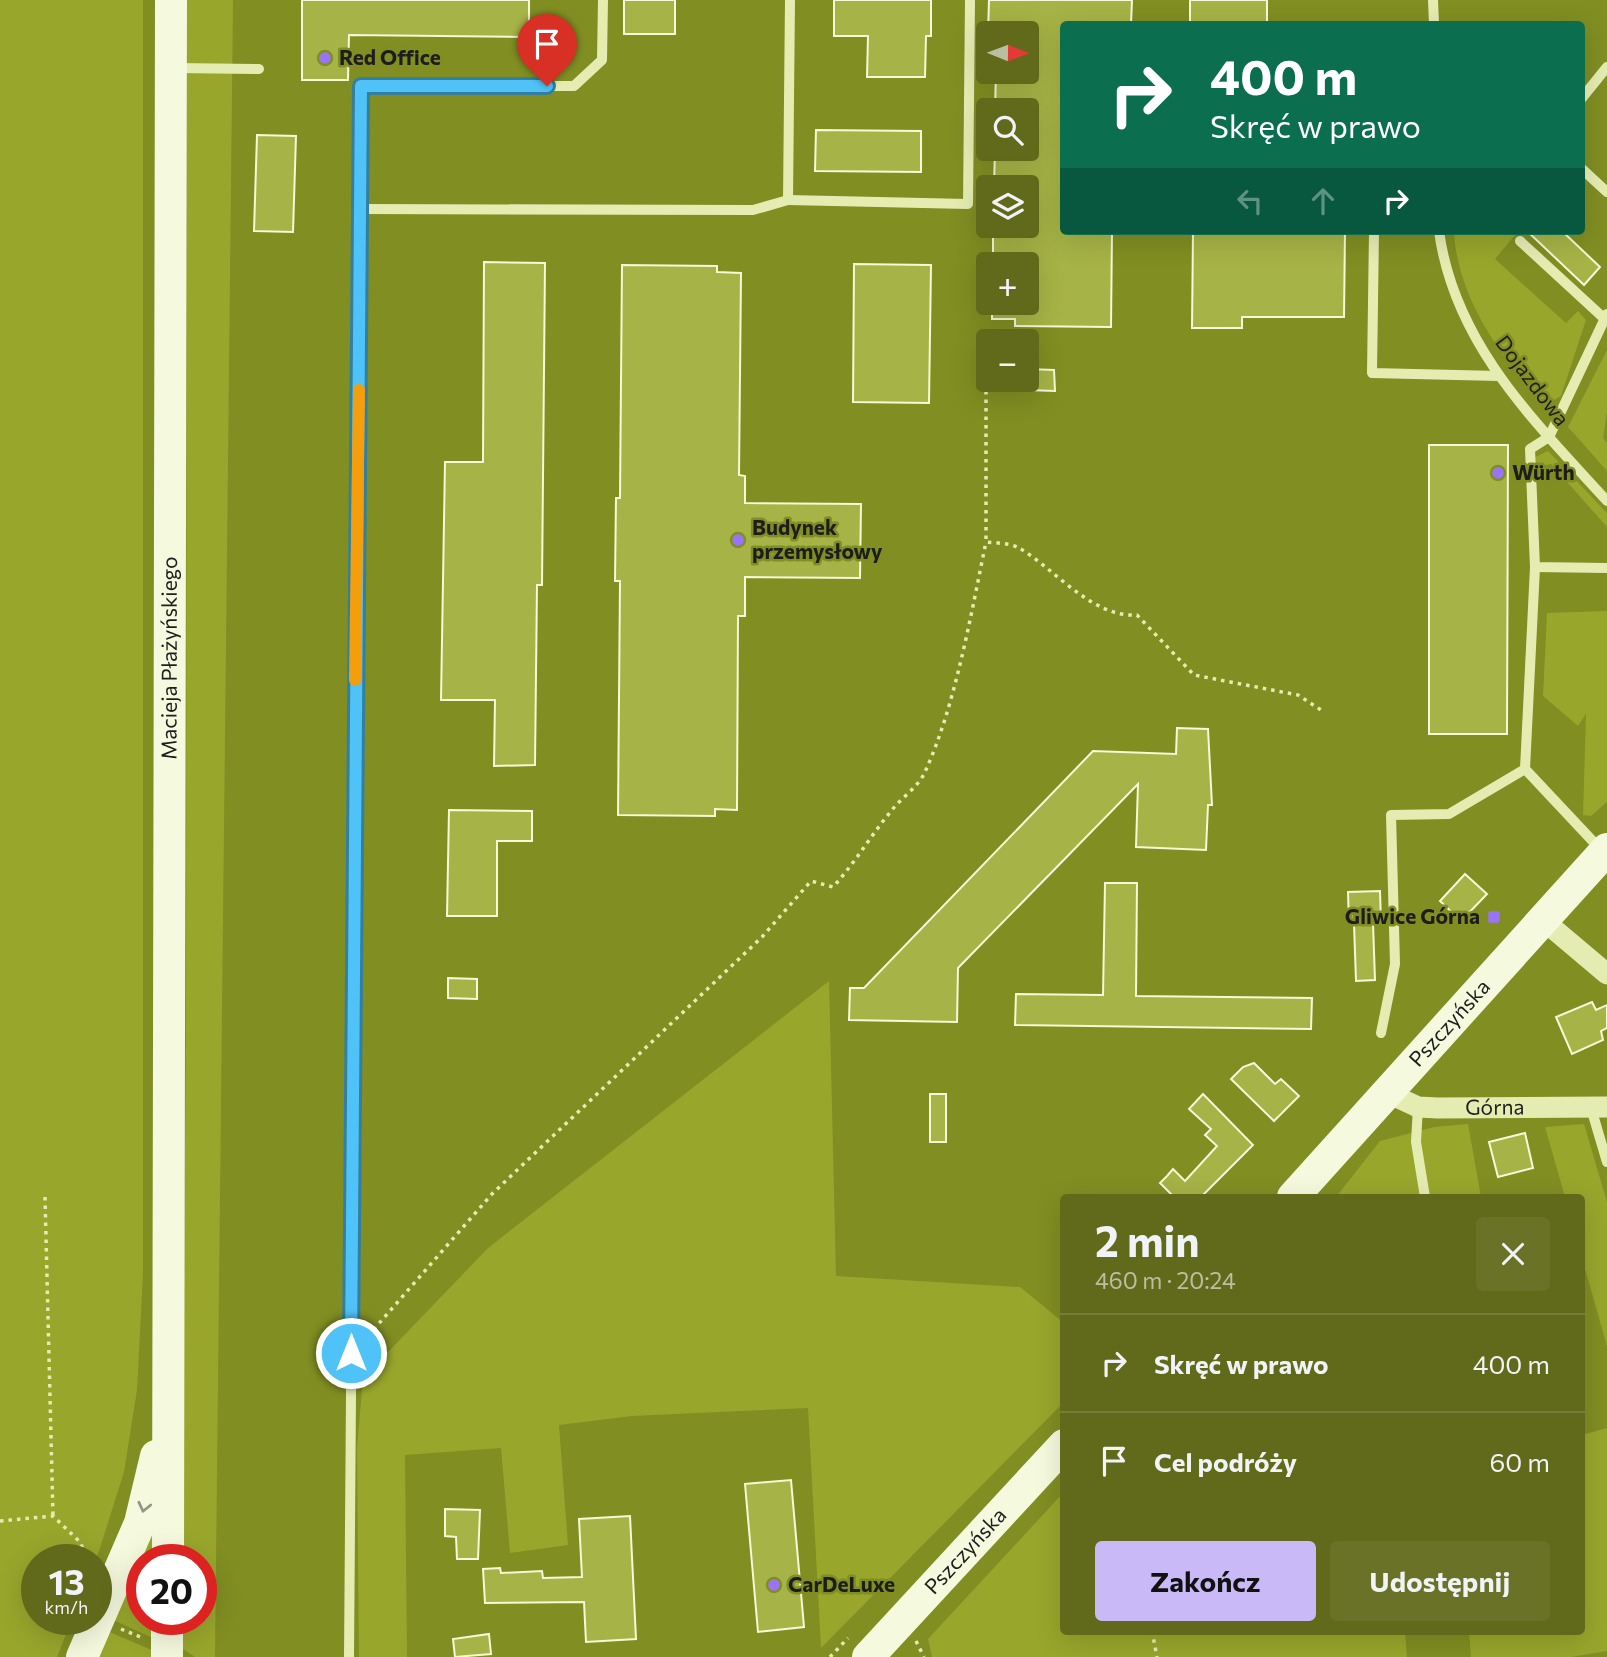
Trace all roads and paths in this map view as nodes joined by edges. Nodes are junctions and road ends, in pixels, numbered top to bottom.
1 (171, 0) edge
2 (603, 0) edge
3 (790, 0) edge
4 (970, 0) edge
5 (1433, 0) edge
6 (1434, 21) edge
7 (1607, 66) edge
8 (171, 68) junction
9 (259, 69) dead end
10 (1585, 94) edge
11 (1585, 172) edge
12 (1607, 192) edge
13 (788, 200) junction
14 (361, 209) junction
15 (1374, 235) edge
16 (1439, 235) edge
17 (1520, 242) dead end
18 (1606, 318) edge
19 (1499, 376) junction
20 (986, 392) edge
21 (1549, 437) junction
22 (1607, 501) edge
23 (986, 542) junction
24 (1535, 567) junction
25 (1607, 568) edge
26 (1321, 710) dead end
27 (1525, 769) junction
28 (1605, 851) edge
29 (1543, 920) junction
30 (1607, 974) edge
31 (1381, 1033) dead end
32 (1388, 1093) junction
33 (1418, 1107) junction
34 (1599, 1107) edge
35 (1607, 1161) edge
36 (1296, 1194) edge
37 (1425, 1194) edge
38 (45, 1196) dead end
39 (169, 1315) junction
40 (351, 1353) junction
41 (1060, 1449) edge
42 (53, 1516) junction
43 (0, 1521) edge
44 (81, 1544) edge
45 (168, 1544) edge
46 (899, 1624) junction
47 (167, 1635) edge
48 (1153, 1635) edge
49 (82, 1657) edge
50 (167, 1657) edge
51 (349, 1657) edge
52 (868, 1657) edge
53 (895, 1657) edge
54 (1157, 1657) edge

1 - 8 street, Macieja Płażyńskiego
2 - 14 lane
3 - 13 lane
4 - 13 lane
5 - 6 lane
7 - 10 lane
8 - 9 lane
8 - 39 street, Macieja Płażyńskiego
11 - 12 lane
13 - 14 lane
14 - 40 lane
15 - 19 lane
16 - 19 lane, Dojazdowa
17 - 18 lane
18 - 21 lane
19 - 21 lane, Dojazdowa
20 - 23 path
21 - 22 lane, Dojazdowa
21 - 24 lane
23 - 26 path
23 - 40 path
24 - 25 lane
24 - 27 lane
27 - 28 lane
27 - 31 lane
28 - 29 street, Pszczyńska
29 - 30 street
29 - 32 street, Pszczyńska
32 - 33 street, Górna
32 - 36 street, Pszczyńska
33 - 34 street, Górna
33 - 37 lane
34 - 35 lane
38 - 42 path
39 - 45 street, Macieja Płażyńskiego
39 -> 49 street, Macieja Płażyńskiego
40 - 51 lane
41 - 46 street, Pszczyńska
42 - 43 path
42 - 44 path
46 - 52 street, Pszczyńska
46 - 53 street
47 - 50 street
48 - 54 path

